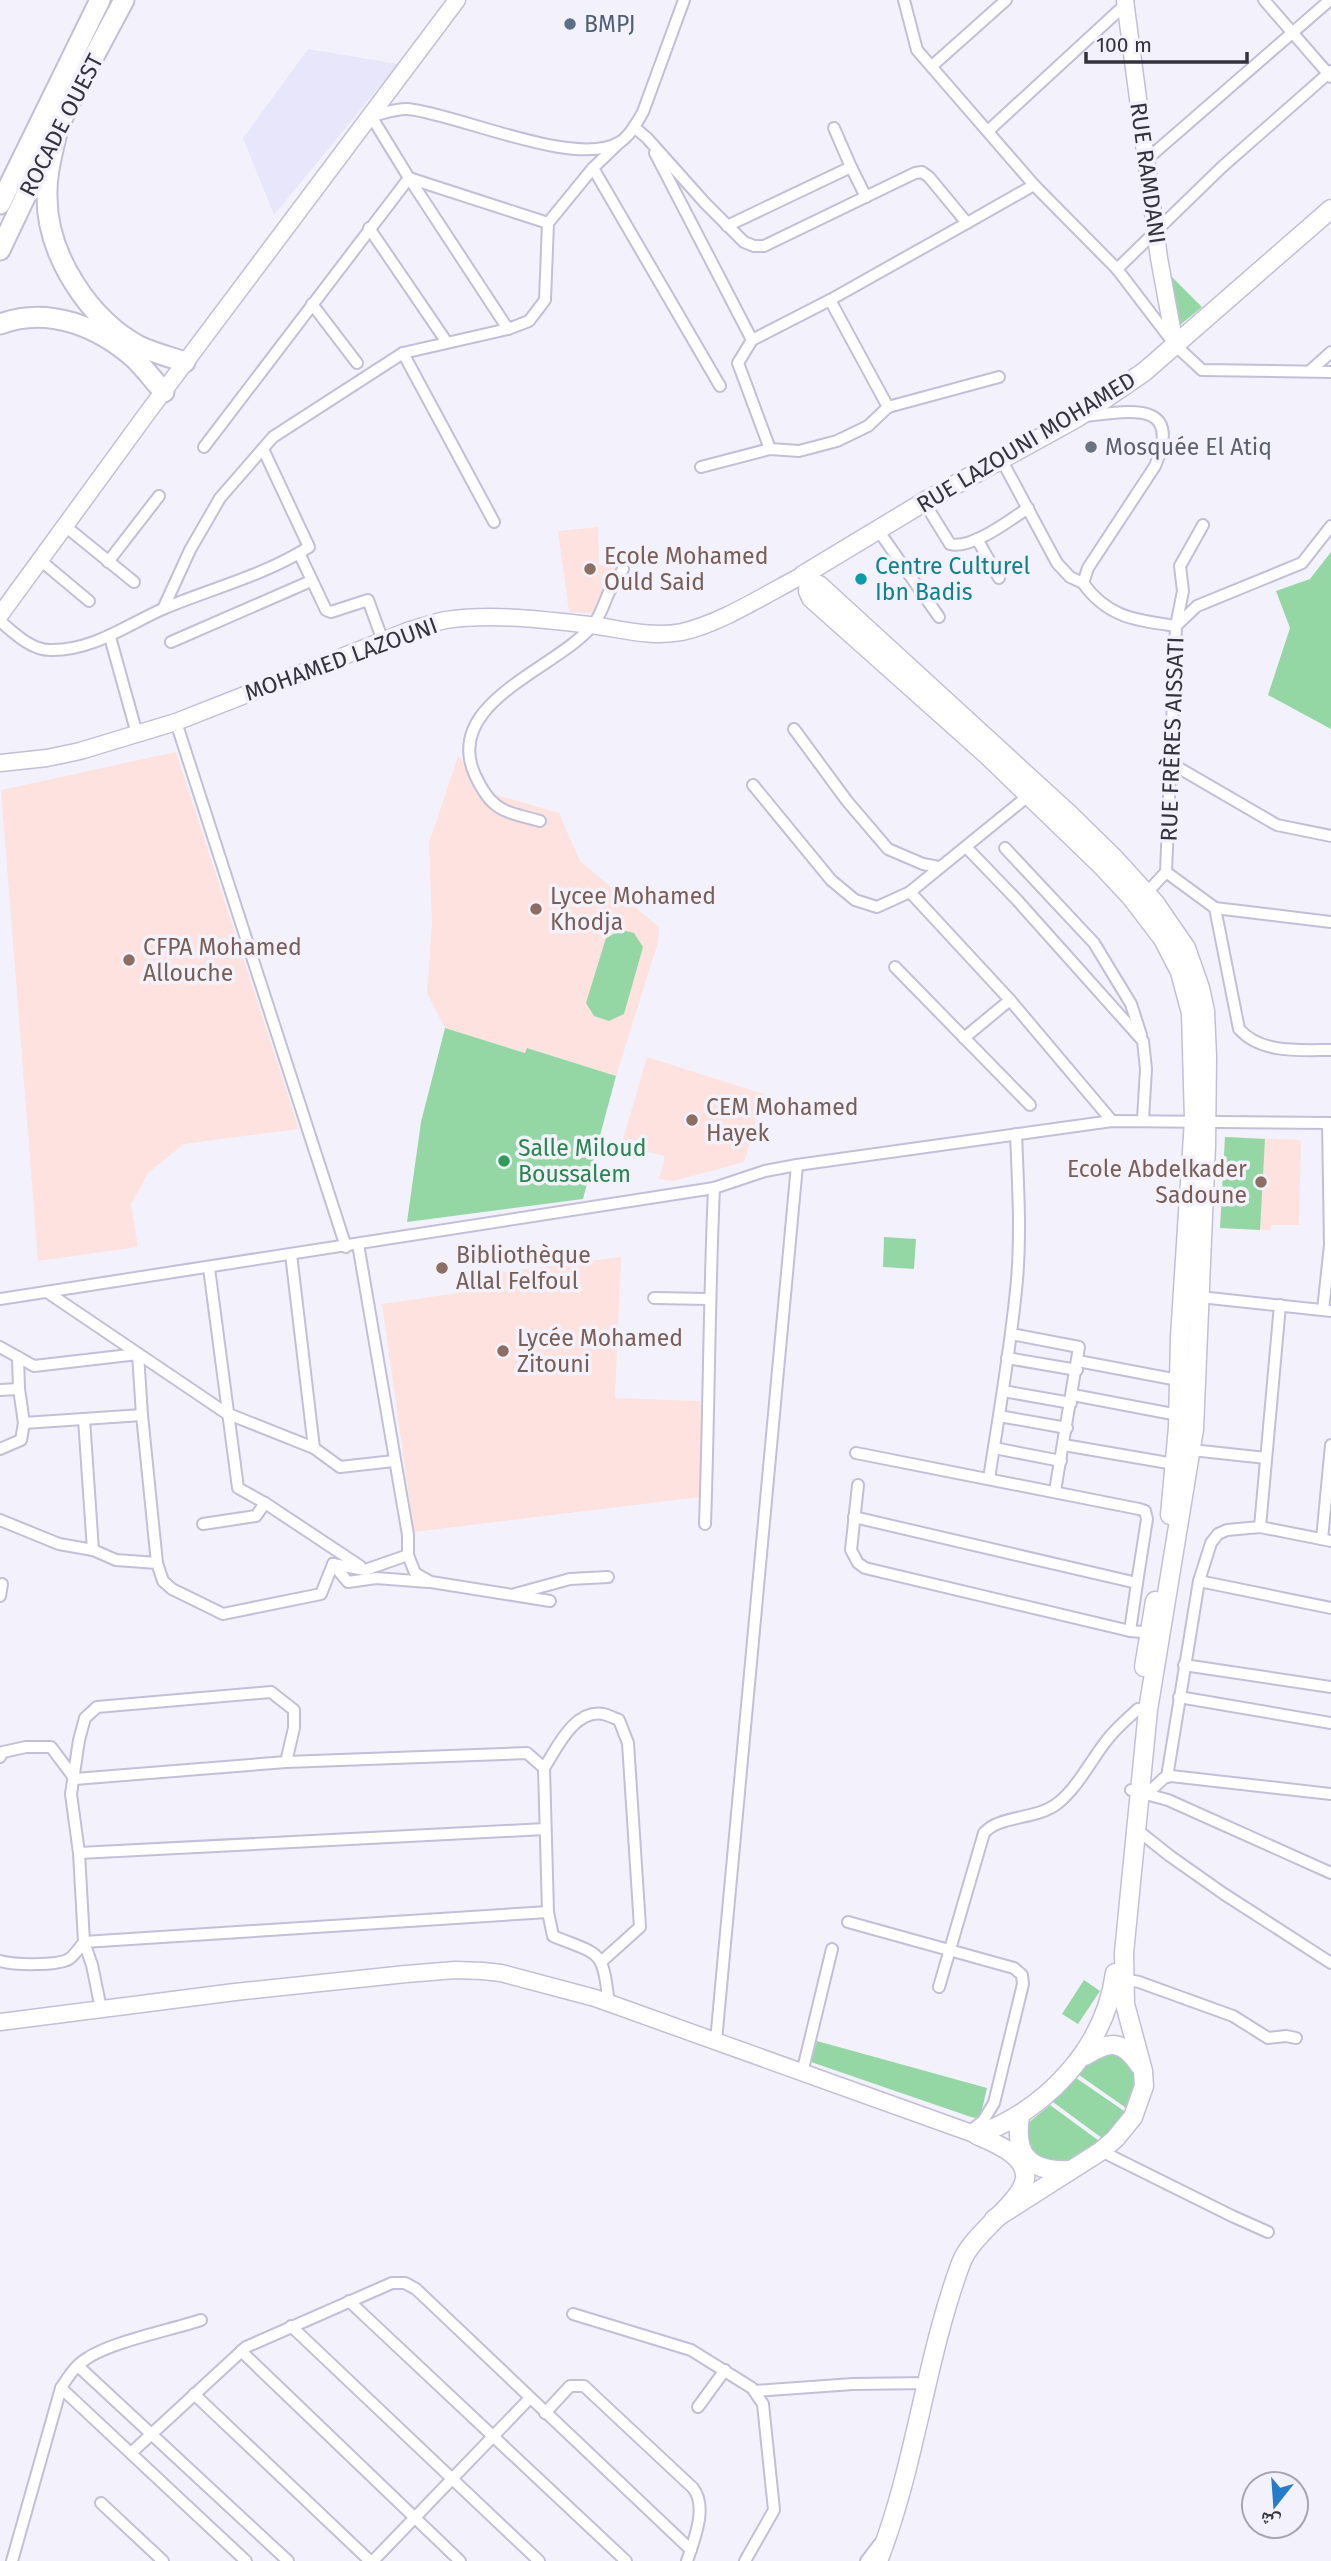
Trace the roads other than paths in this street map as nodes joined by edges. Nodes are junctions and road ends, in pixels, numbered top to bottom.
1 (86, 0) edge
2 (100, 0) edge
3 (124, 0) edge
4 (457, 0) edge
5 (684, 0) edge
6 (904, 0) edge
7 (1006, 0) edge
8 (1264, 0) edge
9 (1331, 0) edge
10 (1127, 2) edge
11 (1293, 33) junction
12 (933, 66) junction
13 (1330, 73) edge
14 (48, 108) junction
15 (371, 116) junction
16 (634, 127) junction
17 (58, 128) junction
18 (834, 128) dead end
19 (988, 131) junction
20 (647, 138) junction
21 (620, 142) junction
22 (1146, 160) junction
23 (851, 167) junction
24 (593, 168) junction
25 (409, 178) junction
26 (1034, 185) junction
27 (866, 197) junction
28 (0, 204) edge
29 (1331, 209) edge
30 (548, 223) junction
31 (967, 223) junction
32 (727, 226) junction
33 (369, 228) junction
34 (1156, 232) junction
35 (0, 250) edge
36 (1117, 269) junction
37 (830, 300) junction
38 (312, 304) junction
39 (0, 324) edge
40 (509, 329) junction
41 (752, 340) junction
42 (446, 341) junction
43 (1175, 345) junction
44 (1331, 352) edge
45 (403, 353) junction
46 (185, 362) junction
47 (357, 363) dead end
48 (1311, 370) junction
49 (145, 371) junction
50 (1331, 372) edge
51 (999, 377) dead end
52 (720, 386) dead end
53 (164, 391) junction
54 (888, 407) junction
55 (148, 412) junction
56 (1077, 417) junction
57 (204, 447) dead end
58 (263, 449) junction
59 (771, 449) junction
60 (1001, 460) junction
61 (701, 467) dead end
62 (159, 496) dead end
63 (924, 502) junction
64 (1028, 508) junction
65 (494, 522) dead end
66 (1203, 525) dead end
67 (65, 526) junction
68 (1331, 526) edge
69 (878, 530) junction
70 (977, 539) junction
71 (299, 553) junction
72 (40, 560) junction
73 (108, 562) junction
74 (624, 569) dead end
75 (806, 578) junction
76 (999, 578) dead end
77 (311, 581) junction
78 (134, 582) dead end
79 (1083, 583) junction
80 (89, 601) dead end
81 (163, 609) junction
82 (0, 615) edge
83 (939, 617) dead end
84 (0, 621) edge
85 (593, 625) junction
86 (1176, 626) junction
87 (110, 637) junction
88 (383, 641) junction
89 (171, 642) dead end
90 (176, 722) junction
91 (794, 729) dead end
92 (136, 734) junction
93 (0, 762) edge
94 (1172, 764) junction
95 (752, 785) dead end
96 (1028, 796) junction
97 (540, 821) dead end
98 (1331, 836) edge
99 (966, 846) junction
100 (1005, 848) dead end
101 (939, 867) junction
102 (1166, 872) junction
103 (910, 892) junction
104 (1141, 899) junction
105 (1215, 908) junction
106 (1331, 922) edge
107 (895, 967) dead end
108 (1010, 1000) junction
109 (964, 1038) junction
110 (1143, 1041) junction
111 (1331, 1050) edge
112 (1030, 1105) dead end
113 (1143, 1119) junction
114 (1200, 1120) junction
115 (1112, 1121) junction
116 (1329, 1123) edge
117 (1016, 1134) junction
118 (797, 1164) junction
119 (714, 1188) junction
120 (358, 1244) junction
121 (1331, 1245) edge
122 (346, 1247) junction
123 (291, 1254) junction
124 (209, 1268) junction
125 (47, 1292) junction
126 (1200, 1297) junction
127 (654, 1298) dead end
128 (0, 1299) edge
129 (709, 1299) junction
130 (1280, 1305) junction
131 (1327, 1311) edge
132 (1011, 1334) junction
133 (0, 1347) edge
134 (138, 1354) junction
135 (18, 1357) junction
136 (1007, 1358) junction
137 (1077, 1365) junction
138 (1178, 1380) junction
139 (19, 1389) junction
140 (0, 1390) edge
141 (1003, 1391) junction
142 (1072, 1399) junction
143 (229, 1414) junction
144 (142, 1415) junction
145 (1178, 1415) junction
146 (999, 1416) junction
147 (84, 1419) junction
148 (24, 1423) junction
149 (1067, 1428) junction
150 (1331, 1445) edge
151 (1064, 1446) junction
152 (314, 1448) junction
153 (993, 1448) junction
154 (0, 1449) edge
155 (1192, 1450) junction
156 (856, 1453) dead end
157 (1266, 1458) junction
158 (394, 1461) junction
159 (1061, 1461) junction
160 (1174, 1464) junction
161 (989, 1479) junction
162 (858, 1485) dead end
163 (1055, 1491) junction
164 (265, 1503) junction
165 (853, 1517) junction
166 (0, 1520) edge
167 (203, 1524) dead end
168 (705, 1524) dead end
169 (1260, 1527) junction
170 (1327, 1540) edge
171 (93, 1550) junction
172 (408, 1555) junction
173 (157, 1563) junction
174 (333, 1564) junction
175 (365, 1570) junction
176 (608, 1577) dead end
177 (1199, 1581) junction
178 (431, 1582) junction
179 (1137, 1583) junction
180 (2, 1584) dead end
181 (512, 1595) junction
182 (0, 1596) edge
183 (550, 1601) dead end
184 (1331, 1608) edge
185 (1130, 1631) junction
186 (1155, 1633) junction
187 (1184, 1665) junction
188 (1331, 1688) edge
189 (1179, 1697) junction
190 (1138, 1709) junction
191 (1331, 1723) edge
192 (0, 1757) edge
193 (286, 1762) junction
194 (544, 1768) junction
195 (1167, 1777) junction
196 (75, 1779) junction
197 (1140, 1792) junction
198 (1331, 1794) edge
199 (545, 1829) junction
200 (1136, 1829) junction
201 (79, 1853) junction
202 (1331, 1874) edge
203 (548, 1912) junction
204 (848, 1922) dead end
205 (84, 1942) junction
206 (832, 1949) dead end
207 (949, 1951) junction
208 (0, 1961) edge
209 (601, 1962) junction
210 (1331, 1963) edge
211 (1119, 1978) junction
212 (939, 1987) dead end
213 (609, 2004) junction
214 (101, 2009) junction
215 (0, 2022) edge
216 (1296, 2038) dead end
217 (716, 2041) junction
218 (1076, 2062) junction
219 (1143, 2071) junction
220 (802, 2073) junction
221 (1020, 2116) junction
222 (973, 2133) junction
223 (1101, 2151) junction
224 (1019, 2155) junction
225 (1071, 2170) junction
226 (994, 2219) junction
227 (1268, 2232) dead end
228 (349, 2301) junction
229 (573, 2314) dead end
230 (201, 2320) dead end
231 (291, 2326) junction
232 (241, 2351) junction
233 (78, 2366) junction
234 (725, 2370) junction
235 (929, 2383) junction
236 (61, 2388) junction
237 (755, 2391) junction
238 (194, 2394) junction
239 (530, 2398) junction
240 (698, 2407) dead end
241 (545, 2413) junction
242 (151, 2434) junction
243 (492, 2435) junction
244 (131, 2453) junction
245 (452, 2478) junction
246 (101, 2503) dead end
247 (415, 2517) junction
248 (892, 2526) junction
249 (689, 2556) edge
250 (12, 2561) edge
251 (163, 2561) edge
252 (246, 2561) edge
253 (288, 2561) edge
254 (372, 2561) edge
255 (460, 2561) edge
256 (539, 2561) edge
257 (626, 2561) edge
258 (745, 2561) edge
259 (866, 2561) edge
260 (878, 2561) edge

1 - 14 highway
2 - 14 highway, ROCADE OUEST
3 - 17 highway, ROCADE OUEST
4 - 15 main road
5 - 16 street
6 - 12 street
7 - 12 street
8 - 11 street
9 - 11 street
10 - 19 street
10 - 22 main road, RUE RAMDANI
11 - 13 street
11 - 22 street
12 - 19 street
13 - 34 street
14 - 28 highway, ROCADE OUEST
15 - 21 street
15 - 25 street
15 - 46 main road
16 - 20 street
16 - 21 street
17 - 35 highway, ROCADE OUEST
17 - 46 highway
18 - 23 street
19 - 26 street
20 - 32 street
20 - 41 street
21 - 24 street
22 - 34 main road, RUE RAMDANI
23 - 27 street
23 - 32 street
24 - 30 street
24 - 52 street
25 - 30 street
25 - 33 street
25 - 40 street
26 - 31 street
26 - 36 street
27 - 31 street
27 - 32 street
29 - 43 main road, RUE LAZOUNI MOHAMED
30 - 40 street
31 - 37 street
33 - 38 street
33 - 42 street
34 - 36 street
34 - 43 main road, RUE RAMDANI
36 - 43 street
37 - 41 street
37 - 54 street
38 - 47 street
38 - 57 street
39 - 49 highway
40 - 42 street
41 - 59 street
42 - 45 street
43 - 48 street
43 - 56 main road, RUE LAZOUNI MOHAMED
44 - 48 street
45 - 58 street
45 - 65 street
46 - 53 main road
48 - 50 street
49 - 53 highway
49 - 55 main road
51 - 54 street
53 - 55 main road
54 - 59 street
55 - 67 main road
56 - 60 main road, RUE LAZOUNI MOHAMED
56 - 79 street
58 - 71 street
58 - 81 street
59 - 61 street
60 - 63 main road, RUE LAZOUNI MOHAMED
60 - 64 street
62 - 73 street
63 - 69 main road, RUE LAZOUNI MOHAMED
63 - 70 street
64 - 70 street
64 - 79 street
66 - 86 street
67 - 72 main road
67 - 73 street
68 - 86 street, RUE FRÈRES AISSATI
69 - 75 main road, RUE LAZOUNI MOHAMED
69 - 83 street
70 - 76 street
71 - 77 street
71 - 81 street
72 - 80 street
72 - 82 main road
73 - 78 street
74 - 85 street
75 - 85 main road, MOHAMED LAZOUNI
75 - 96 main road
75 - 104 main road
77 - 88 street
77 - 89 street
79 - 86 street
81 - 87 street
84 - 87 street
85 - 88 main road, MOHAMED LAZOUNI
85 - 97 street
86 - 94 street, RUE FRÈRES AISSATI
87 - 92 street
88 - 90 main road, MOHAMED LAZOUNI
90 - 92 main road, MOHAMED LAZOUNI
90 - 122 street
91 - 101 street
92 - 93 main road, MOHAMED LAZOUNI
94 - 98 street
94 - 102 street, RUE FRÈRES AISSATI
95 - 103 street
96 - 99 street
96 - 104 main road
99 - 101 street
99 - 110 street
100 - 110 street
101 - 103 street
102 - 104 street, RUE FRÈRES AISSATI
102 - 105 street
103 - 108 street
104 - 114 main road
105 - 106 street
105 - 111 street
107 - 109 street
108 - 109 street
108 - 115 street
109 - 112 street
110 - 113 street
113 - 114 street
113 - 115 street
114 - 116 street
114 - 126 main road
114 - 138 main road
115 - 117 street
116 - 121 street
117 - 118 street
117 - 132 street
118 - 119 street
118 - 217 street
119 - 120 street
119 - 129 street
120 - 122 street
120 - 158 street
121 - 131 street
122 - 123 street
123 - 124 street
123 - 152 street
124 - 125 street
124 - 143 street
125 - 128 street
125 - 134 street
126 - 130 street
126 - 155 main road
127 - 129 street
129 - 168 street
130 - 131 street
130 - 157 street
132 - 136 street
132 - 137 street
133 - 135 street
134 - 135 street
134 - 143 street
134 - 144 street
135 - 139 street
136 - 137 street
136 - 141 street
137 - 138 street
137 - 142 street
138 - 145 main road
139 - 140 street
139 - 148 street
141 - 142 street
141 - 146 street
142 - 145 street
142 - 149 street
143 - 152 street
143 - 164 street
144 - 147 street
144 - 173 street
145 - 160 main road
146 - 149 street
146 - 153 street
147 - 148 street
147 - 171 street
148 - 154 street
149 - 151 street
150 - 170 street
151 - 159 street
151 - 160 street
152 - 158 street
153 - 159 street
153 - 161 street
155 - 157 street
155 - 186 main road
156 - 161 street
157 - 169 street
158 - 172 street
159 - 163 street
160 - 186 main road
161 - 163 street
162 - 165 street
163 - 179 street
164 - 167 street
164 - 175 street
165 - 179 street
165 - 185 street
166 - 171 street
169 - 170 street
169 - 177 street
171 - 173 street
172 - 175 street
172 - 178 street
173 - 174 street
174 - 175 street
174 - 178 street
176 - 181 street
177 - 184 street
177 - 187 street
178 - 181 street
179 - 185 street
180 - 182 street
181 - 183 street
185 - 186 street
186 - 190 main road
186 - 197 main road
187 - 188 street
187 - 189 street
189 - 191 street
189 - 195 street
190 - 197 main road
190 - 207 street
192 - 196 street
193 - 194 street
193 - 196 street
193 - 196 street
194 - 199 street
194 - 209 street
195 - 197 street
195 - 198 street
196 - 201 street
197 - 200 main road
197 - 202 street
197 - 211 main road
199 - 201 street
199 - 203 street
200 - 210 street
200 - 211 main road
201 - 205 street
203 - 205 street
203 - 209 street
204 - 207 street
205 - 208 street
205 - 214 street
206 - 220 street
207 - 212 street
207 - 222 street
209 - 213 street
211 - 216 street
211 - 218 main road
211 - 219 main road
213 - 214 main road
213 - 217 main road
214 - 215 main road
217 - 220 main road
218 - 219 main road
218 - 221 main road
219 - 223 main road
220 - 222 main road
221 - 222 main road
221 - 224 main road
222 - 224 main road
223 - 225 main road
223 - 227 street
224 - 225 main road
224 - 226 main road
225 - 226 main road
226 - 235 main road
228 - 231 street
228 - 239 street
228 - 243 street
229 - 234 street
230 - 233 street
231 - 232 street
231 - 245 street
232 - 238 street
232 - 247 street
233 - 236 street
233 - 242 street
234 - 237 street
234 - 240 street
235 - 237 street
235 - 248 main road
236 - 244 street
236 - 250 street
237 - 258 street
238 - 242 street
238 - 254 street
239 - 241 street
239 - 243 street
241 - 249 street
241 - 249 street
242 - 244 street
242 - 253 street
243 - 245 street
243 - 257 street
244 - 252 street
245 - 247 street
245 - 256 street
246 - 251 street
247 - 254 street
247 - 255 street
248 - 259 street
248 - 260 main road

